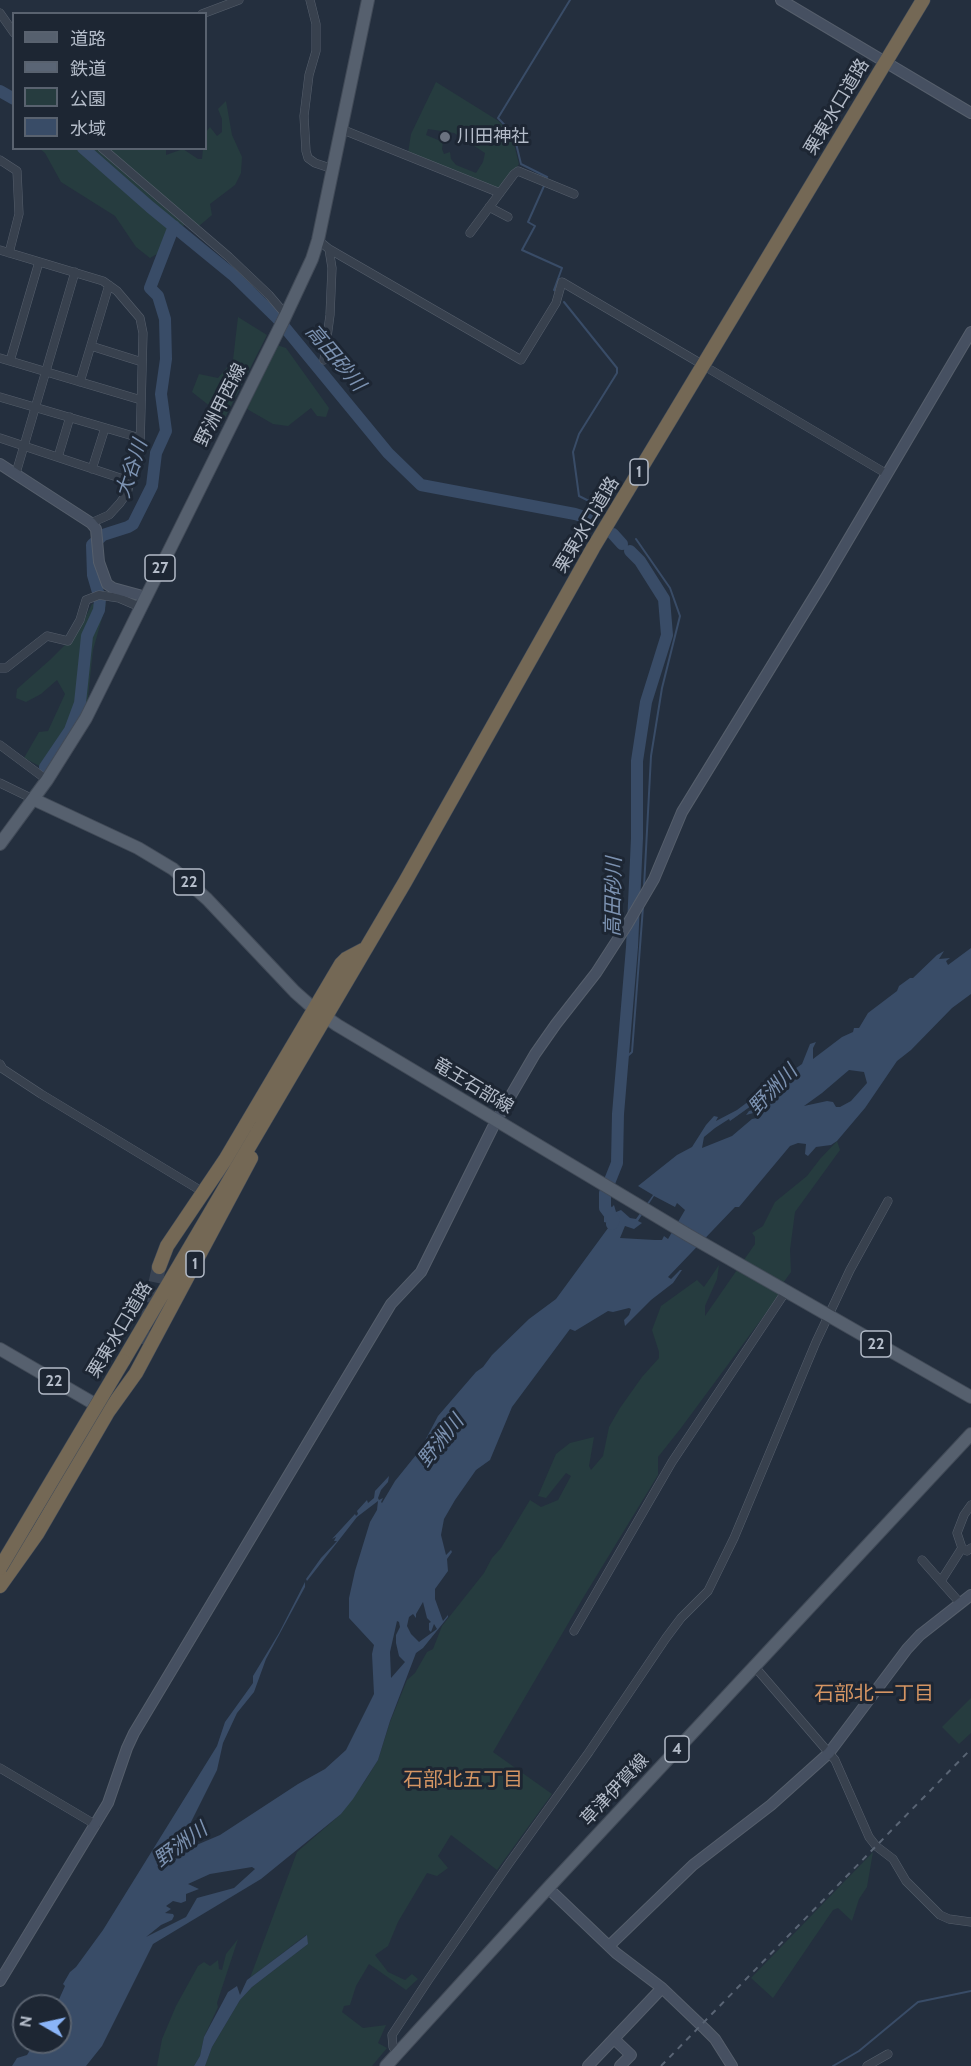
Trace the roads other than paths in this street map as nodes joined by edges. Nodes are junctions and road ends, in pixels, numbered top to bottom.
1 (239, 0) edge
2 (310, 0) edge
3 (368, 0) edge
4 (781, 0) edge
5 (923, 0) edge
6 (218, 4) edge
7 (205, 12) edge
8 (0, 13) edge
9 (12, 30) edge
10 (885, 62) junction
11 (971, 113) edge
12 (341, 129) junction
13 (104, 150) edge
14 (1, 162) edge
15 (333, 169) junction
16 (500, 193) junction
17 (574, 194) dead end
18 (489, 207) junction
19 (508, 217) dead end
20 (470, 233) dead end
21 (318, 240) junction
22 (329, 249) junction
23 (0, 250) edge
24 (9, 253) junction
25 (39, 262) junction
26 (75, 272) junction
27 (109, 285) junction
28 (283, 323) junction
29 (971, 332) edge
30 (91, 346) junction
31 (0, 358) edge
32 (324, 360) dead end
33 (10, 361) junction
34 (142, 362) junction
35 (698, 362) dead end
36 (711, 370) dead end
37 (46, 372) junction
38 (80, 382) junction
39 (0, 397) edge
40 (141, 400) junction
41 (35, 407) junction
42 (70, 417) junction
43 (105, 428) junction
44 (0, 438) edge
45 (140, 438) junction
46 (24, 446) junction
47 (58, 457) junction
48 (0, 464) edge
49 (93, 469) junction
50 (16, 473) junction
51 (887, 474) junction
52 (129, 481) junction
53 (91, 522) junction
54 (143, 602) junction
55 (0, 668) edge
56 (0, 745) edge
57 (47, 780) junction
58 (0, 783) edge
59 (33, 799) junction
60 (0, 844) edge
61 (319, 1013) junction
62 (0, 1064) edge
63 (269, 1109) junction
64 (496, 1121) junction
65 (203, 1192) junction
66 (888, 1201) dead end
67 (159, 1267) tunnel mouth
68 (784, 1290) junction
69 (828, 1315) junction
70 (142, 1344) tunnel mouth
71 (0, 1349) edge
72 (971, 1397) edge
73 (108, 1412) junction
74 (971, 1434) edge
75 (971, 1505) edge
76 (47, 1514) junction
77 (962, 1548) junction
78 (971, 1548) edge
79 (922, 1560) dead end
80 (0, 1569) edge
81 (941, 1581) junction
82 (0, 1586) edge
83 (971, 1595) edge
84 (960, 1603) junction
85 (574, 1631) dead end
86 (755, 1667) junction
87 (829, 1753) junction
88 (0, 1768) edge
89 (96, 1825) junction
90 (548, 1888) junction
91 (971, 1922) edge
92 (609, 1946) junction
93 (0, 1981) edge
94 (662, 1988) junction
95 (614, 2039) junction
96 (396, 2052) junction
97 (888, 2054) dead end
98 (386, 2066) edge
99 (588, 2066) edge
100 (620, 2066) edge
101 (732, 2066) edge
102 (867, 2066) edge

1 - 6 street
2 - 15 street
3 - 12 main road, 野洲甲西線 / 27
4 - 10 street
5 - 10 highway, 栗東水口道路 / 1
6 - 7 street
8 - 9 street
10 - 11 street
10 - 61 highway, 栗東水口道路 / 1
12 - 15 main road, 野洲甲西線 / 27
12 - 16 street
13 - 28 street
14 - 24 street
15 - 21 main road, 野洲甲西線 / 27
16 - 17 street
16 - 18 street
18 - 19 street
18 - 20 street
21 - 22 street
21 - 28 main road, 野洲甲西線 / 27
22 - 32 street
22 - 35 street
23 - 24 street
24 - 25 street
25 - 26 street
25 - 33 street
26 - 27 street
26 - 37 street
27 - 30 street
27 - 34 street
28 - 54 main road, 野洲甲西線 / 27
29 - 51 street
30 - 34 street
30 - 38 street
31 - 33 street
33 - 37 street
34 - 40 street
36 - 51 street
37 - 38 street
37 - 41 street
38 - 40 street
39 - 41 street
40 - 45 street
41 - 42 street
41 - 46 street
42 - 43 street
42 - 47 street
43 - 45 street
43 - 49 street
44 - 46 street
45 - 52 street
46 - 47 street
46 - 50 street
47 - 49 street
48 - 50 street
49 - 52 street
50 - 53 street
51 - 64 street
52 - 53 street
53 - 54 street
54 - 55 street
54 - 57 main road, 野洲甲西線 / 27
56 - 57 street
57 - 59 main road, 野洲甲西線 / 27
58 - 59 street
59 - 60 main road
59 - 61 main road, 竜王石部線 / 22
61 - 63 highway, 栗東水口道路 / 1
61 - 64 main road, 竜王石部線 / 22
61 - 65 highway, 栗東水口道路 / 1
62 - 65 street
63 - 73 highway, 栗東水口道路 / 1
63 - 80 highway, 栗東水口道路 / 1, bridge
64 - 68 main road, 竜王石部線 / 22
64 - 89 street
65 - 67 highway, 栗東水口道路 / 1
66 - 69 street
68 - 69 main road, 竜王石部線 / 22
68 - 85 street
69 - 72 main road, 竜王石部線 / 22
69 - 96 street
70 - 73 highway, 栗東水口道路 / 1
71 - 73 main road, 22
73 - 76 highway, 栗東水口道路 / 1
74 - 86 main road, 草津伊賀線 / 4
75 - 77 street
76 - 80 highway, 1
76 - 82 highway, 栗東水口道路 / 1
77 - 78 street
77 - 81 street
79 - 81 street
81 - 84 street
83 - 84 street
84 - 87 street
86 - 87 street
86 - 90 main road, 草津伊賀線 / 4
87 - 91 street
87 - 92 street
88 - 89 street
89 - 93 street
90 - 92 street
90 - 96 main road, 草津伊賀線 / 4
92 - 94 street
94 - 95 street
94 - 101 street
95 - 99 street
95 - 100 street
96 - 98 main road, 草津伊賀線 / 4
97 - 102 street

